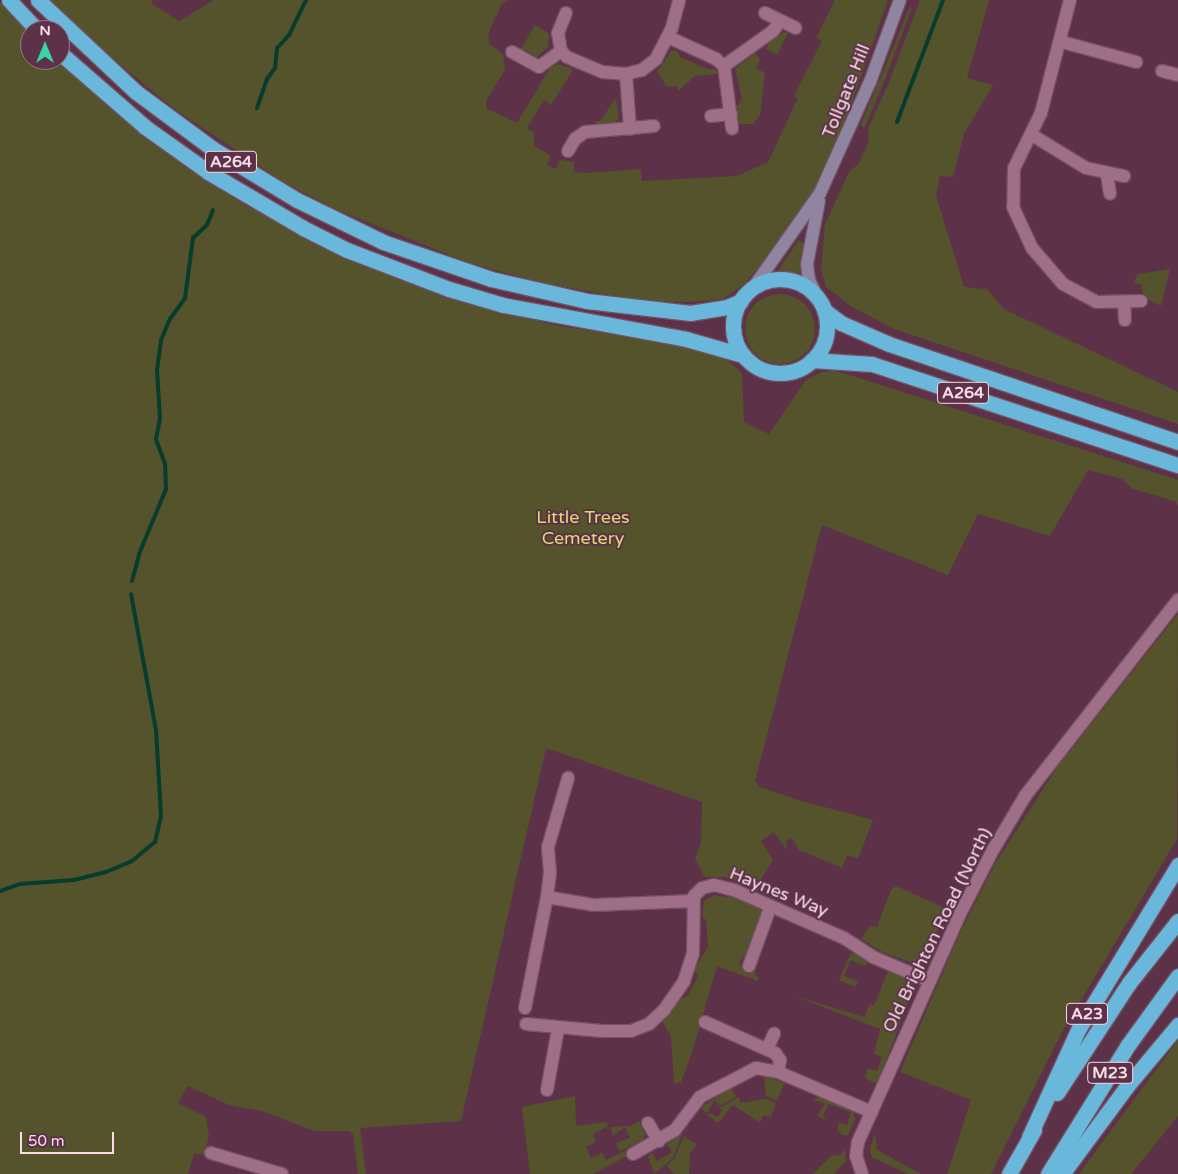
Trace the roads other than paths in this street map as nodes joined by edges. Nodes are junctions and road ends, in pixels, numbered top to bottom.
1 (9, 0) edge
2 (38, 0) edge
3 (678, 0) edge
4 (900, 0) edge
5 (1070, 0) edge
6 (566, 13) dead end
7 (765, 13) dead end
8 (28, 20) edge
9 (780, 21) junction
10 (796, 28) dead end
11 (668, 37) junction
12 (1062, 42) junction
13 (561, 51) junction
14 (512, 52) dead end
15 (70, 62) edge
16 (1136, 62) dead end
17 (724, 66) junction
18 (1162, 71) dead end
19 (626, 74) junction
20 (1178, 75) edge
21 (731, 114) junction
22 (711, 116) dead end
23 (654, 126) dead end
24 (630, 128) junction
25 (732, 128) dead end
26 (1032, 135) junction
27 (568, 151) dead end
28 (1107, 175) junction
29 (1124, 176) dead end
30 (820, 193) junction
31 (1110, 194) dead end
32 (753, 288) junction
33 (741, 300) junction
34 (1141, 301) dead end
35 (1124, 302) junction
36 (822, 305) junction
37 (1125, 320) dead end
38 (742, 355) junction
39 (812, 360) junction
40 (1178, 442) edge
41 (1178, 465) edge
42 (1178, 600) edge
43 (568, 778) dead end
44 (1178, 865) edge
45 (547, 897) junction
46 (693, 901) junction
47 (770, 908) junction
48 (1178, 921) edge
49 (749, 966) dead end
50 (1178, 976) edge
51 (929, 980) junction
52 (525, 1008) dead end
53 (705, 1022) dead end
54 (526, 1024) dead end
55 (1178, 1025) edge
56 (558, 1030) junction
57 (774, 1034) dead end
58 (767, 1049) junction
59 (778, 1072) junction
60 (547, 1090) dead end
61 (872, 1112) junction
62 (648, 1123) dead end
63 (1030, 1137) junction
64 (659, 1141) junction
65 (211, 1152) dead end
66 (635, 1153) dead end
67 (282, 1174) edge
68 (862, 1174) edge
69 (1009, 1174) edge
70 (1048, 1174) edge
71 (1062, 1174) edge

1 - 8 highway
2 - 33 highway, A264
3 - 11 street
4 - 30 street, Tollgate Hill
5 - 12 street
6 - 13 street
7 - 9 street
9 - 10 street
9 - 17 street
11 - 17 street
11 - 19 street
12 - 16 street
12 - 26 street
13 - 14 street
13 - 19 street
15 - 38 highway, A264
17 - 21 street
18 - 20 street
19 - 24 street
21 - 22 street
21 - 25 street
23 - 24 street
24 - 27 street
26 - 28 street
26 - 35 street
28 - 29 street
28 - 31 street
30 - 32 street, Tollgate Hill
30 - 36 street, Tollgate Hill
32 - 33 highway
32 - 36 highway
33 - 38 highway
34 - 35 street
35 - 37 street
36 - 39 highway
36 - 40 highway, A264
38 - 39 highway
39 - 41 highway, A264
42 - 51 street, Old Brighton Road (North)
43 - 45 street
44 - 63 highway, A23
45 - 46 street
45 - 52 street
46 - 47 street, Haynes Way
46 - 56 street
47 - 49 street
47 - 51 street, Haynes Way
48 - 63 highway, M23
50 - 70 highway, M23
51 - 61 street, Old Brighton Road (North)
53 - 58 street
54 - 56 street
55 - 71 highway
56 - 60 street
57 - 58 street
58 - 59 street
59 - 61 street
59 - 64 street
61 - 68 street, Old Brighton Road (North)
62 - 64 street
63 - 69 highway, A23
64 - 66 street
65 - 67 street

